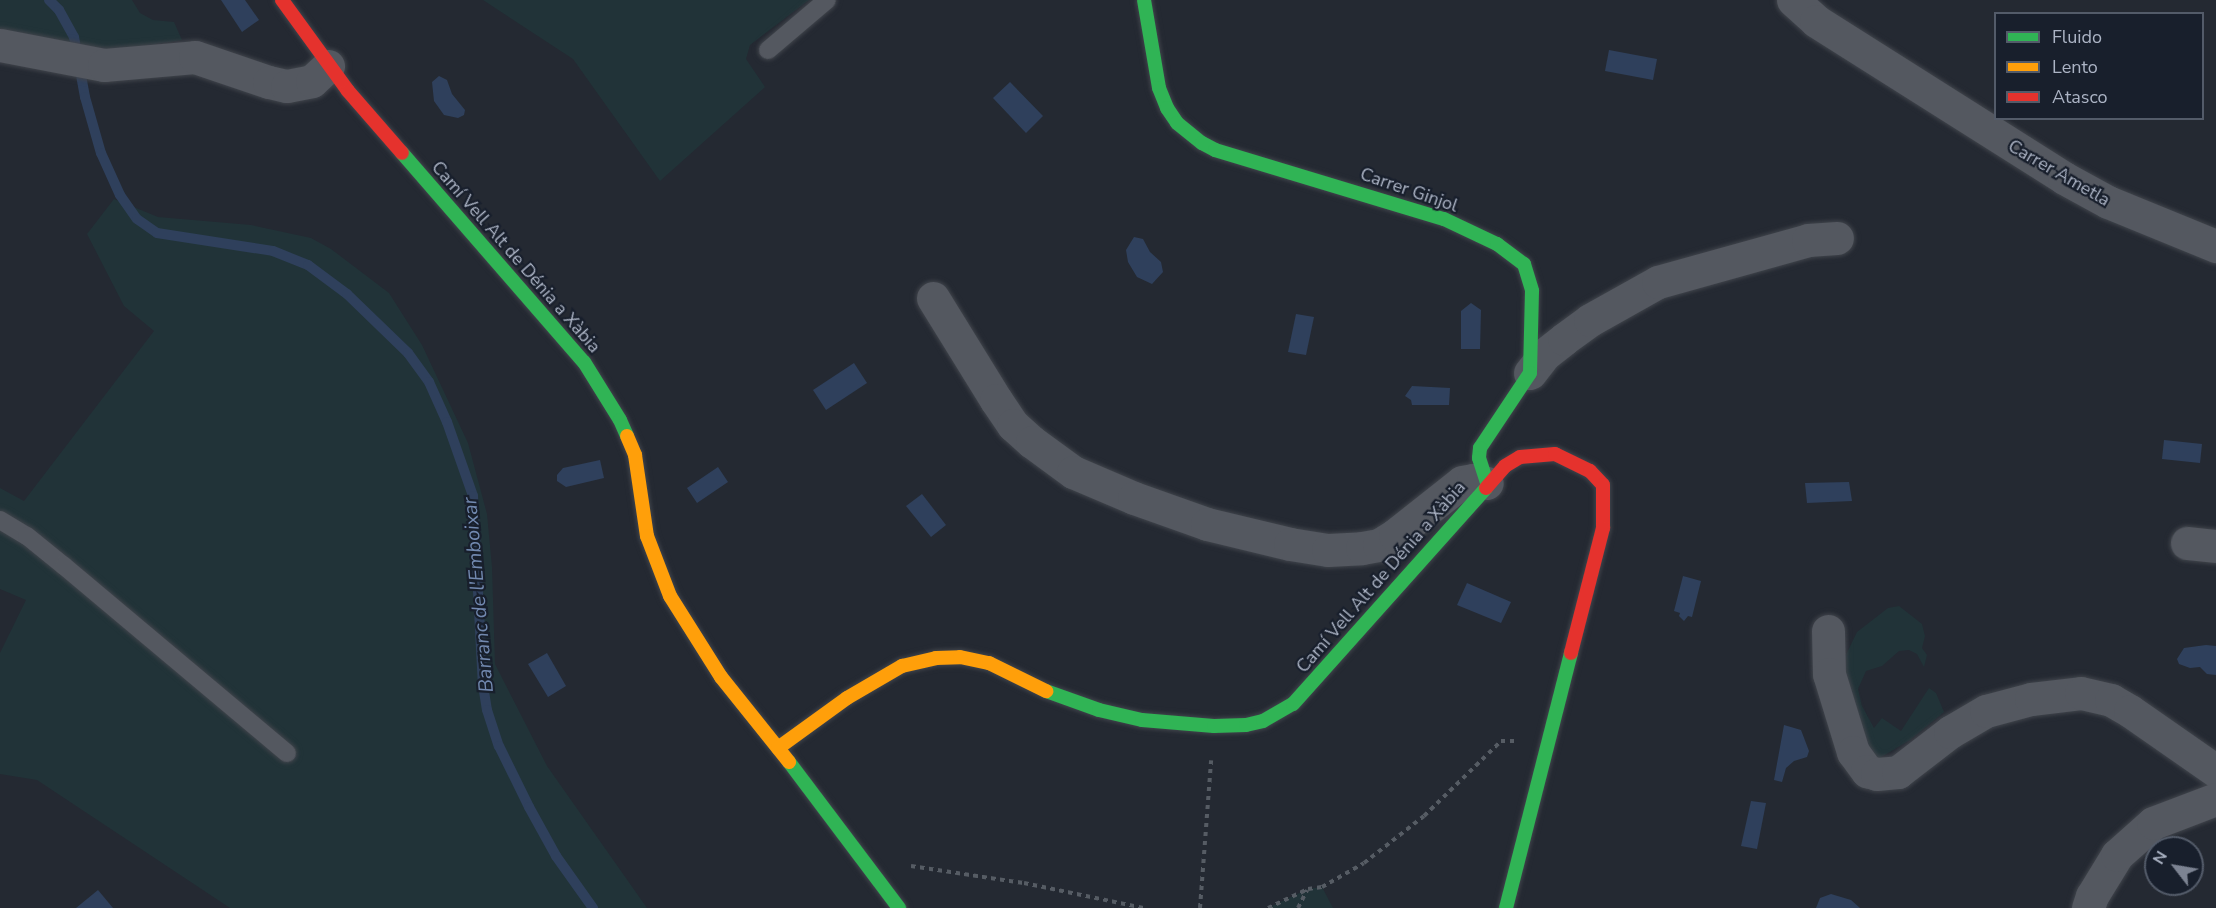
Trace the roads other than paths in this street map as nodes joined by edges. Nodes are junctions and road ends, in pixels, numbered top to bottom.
1 (282, 0) edge
2 (827, 0) edge
3 (1144, 0) edge
4 (1793, 0) edge
5 (0, 45) edge
6 (768, 50) dead end
7 (328, 66) junction
8 (1837, 238) dead end
9 (2216, 246) edge
10 (933, 298) dead end
11 (1530, 373) junction
12 (1487, 483) junction
13 (0, 520) edge
14 (1828, 631) dead end
15 (778, 748) junction
16 (287, 753) dead end
17 (2216, 771) edge
18 (2216, 799) edge
19 (899, 908) edge
20 (1506, 908) edge
21 (2088, 908) edge

1 - 7 street, Camí Vell Alt de Dénia a Xàbia
2 - 6 lane
3 - 11 street, Carrer Ginjol
4 - 9 street, Carrer Ametla
5 - 7 street
7 - 15 street, Camí Vell Alt de Dénia a Xàbia
8 - 11 street
10 - 12 street
11 - 12 street
12 - 15 street, Camí Vell Alt de Dénia a Xàbia
12 - 20 street, Camí Vell Alt de Dénia a Xàbia
13 - 16 lane
14 - 17 street
15 - 19 street, Camí Vell Alt de Dénia a Xàbia
18 - 21 street

